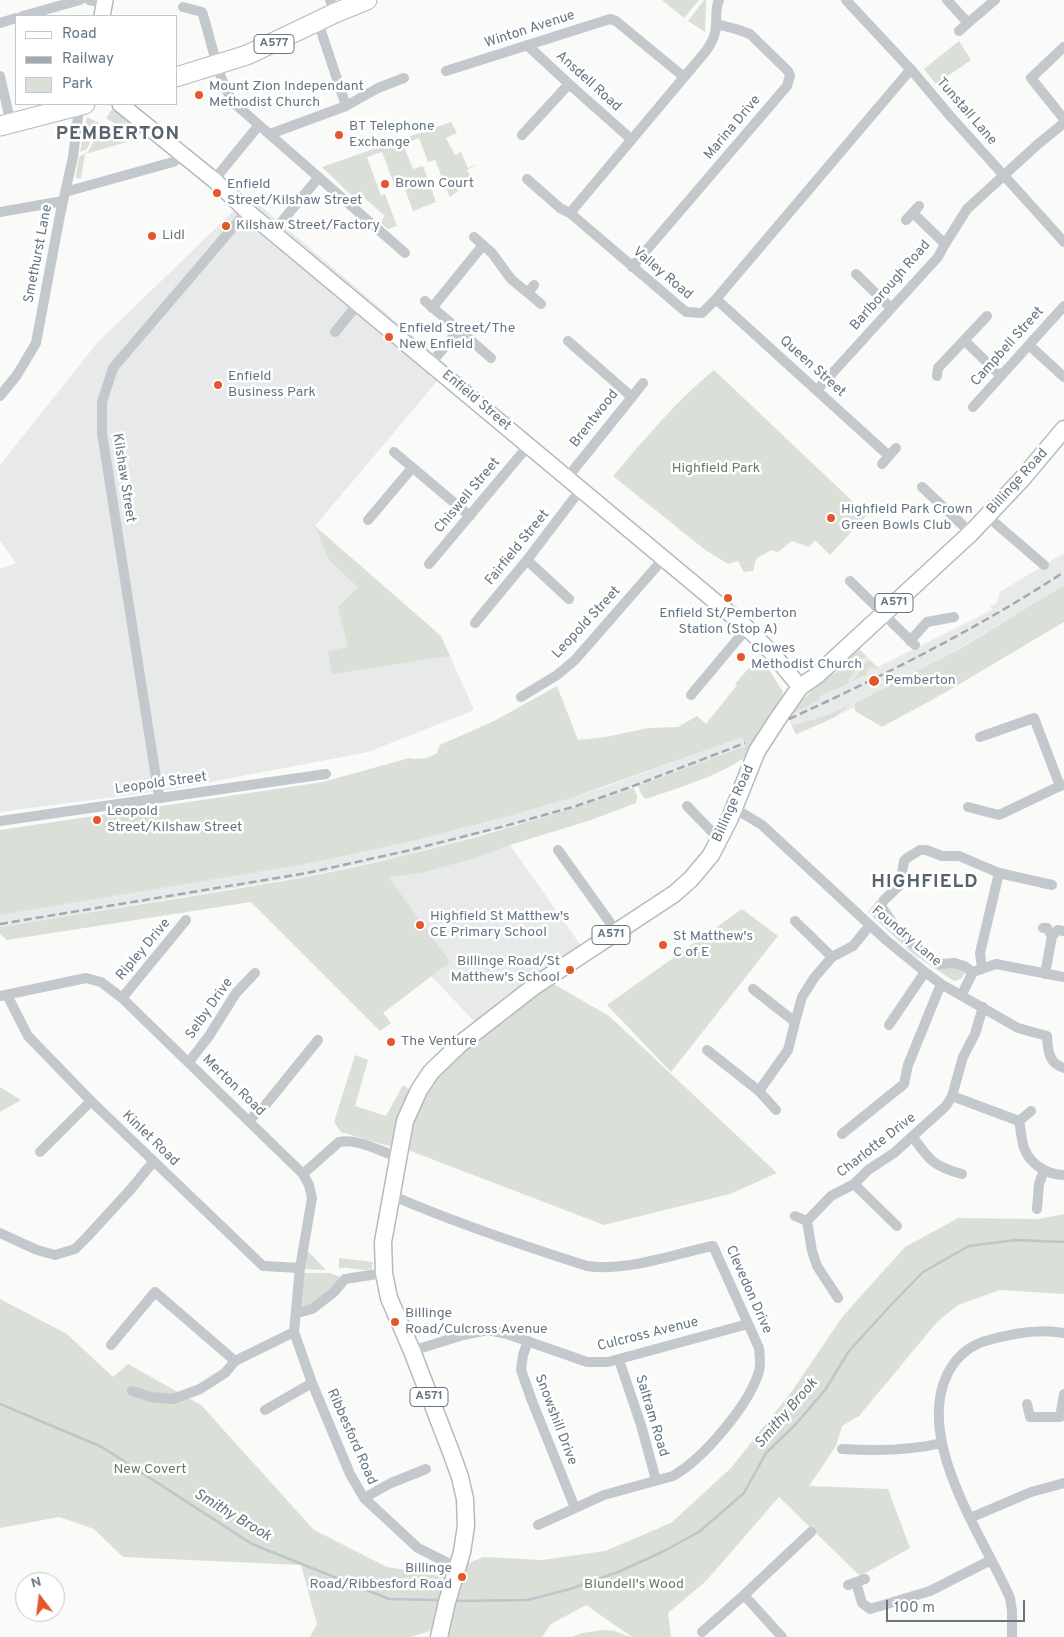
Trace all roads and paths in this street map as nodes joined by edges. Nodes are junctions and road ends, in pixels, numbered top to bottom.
1 (80, 0) edge
2 (89, 0) edge
3 (367, 0) edge
4 (719, 0) edge
5 (846, 0) edge
6 (947, 0) edge
7 (995, 0) edge
8 (104, 6) edge
9 (332, 6) edge
10 (183, 7) dead end
11 (27, 15) edge
12 (15, 18) edge
13 (318, 22) junction
14 (0, 23) edge
15 (968, 23) junction
16 (716, 24) junction
17 (959, 31) dead end
18 (528, 45) junction
19 (1064, 47) edge
20 (218, 64) junction
21 (911, 69) junction
22 (452, 72) dead end
23 (0, 76) edge
24 (178, 76) edge
25 (404, 78) dead end
26 (684, 78) junction
27 (569, 84) junction
28 (80, 105) edge
29 (122, 105) edge
30 (346, 106) junction
31 (137, 111) edge
32 (1064, 119) edge
33 (1064, 123) edge
34 (6, 125) edge
35 (259, 125) junction
36 (270, 134) junction
37 (522, 135) dead end
38 (631, 139) junction
39 (184, 155) junction
40 (1003, 176) junction
41 (319, 177) junction
42 (527, 179) dead end
43 (214, 180) junction
44 (64, 196) junction
45 (247, 211) junction
46 (0, 212) edge
47 (570, 213) junction
48 (913, 213) dead end
49 (273, 232) junction
50 (474, 237) dead end
51 (1064, 242) edge
52 (945, 244) junction
53 (483, 245) junction
54 (405, 253) dead end
55 (632, 267) junction
56 (856, 274) dead end
57 (716, 299) junction
58 (358, 304) junction
59 (541, 304) dead end
60 (1064, 306) edge
61 (891, 308) junction
62 (988, 316) dead end
63 (459, 330) junction
64 (335, 332) dead end
65 (568, 341) dead end
66 (965, 341) junction
67 (1029, 345) junction
68 (491, 358) dead end
69 (431, 363) junction
70 (936, 370) dead end
71 (1001, 376) junction
72 (1064, 377) edge
73 (644, 383) dead end
74 (817, 390) junction
75 (0, 396) edge
76 (632, 397) junction
77 (973, 407) dead end
78 (1064, 430) edge
79 (528, 446) junction
80 (896, 448) dead end
81 (394, 452) dead end
82 (412, 468) junction
83 (567, 478) junction
84 (922, 487) dead end
85 (581, 489) junction
86 (470, 516) junction
87 (988, 516) junction
88 (368, 520) dead end
89 (971, 533) junction
90 (664, 558) junction
91 (527, 560) junction
92 (429, 564) dead end
93 (1044, 565) dead end
94 (850, 581) dead end
95 (569, 598) dead end
96 (882, 614) junction
97 (954, 617) dead end
98 (475, 623) dead end
99 (747, 628) junction
100 (800, 687) junction
101 (691, 695) dead end
102 (520, 697) dead end
103 (980, 737) dead end
104 (326, 774) dead end
105 (1062, 786) edge
106 (159, 798) junction
107 (687, 806) dead end
108 (968, 807) dead end
109 (734, 808) junction
110 (0, 821) edge
111 (719, 839) junction
112 (558, 850) dead end
113 (999, 874) junction
114 (1052, 885) dead end
115 (186, 920) dead end
116 (795, 921) dead end
117 (870, 925) junction
118 (1043, 928) dead end
119 (616, 931) junction
120 (1064, 932) edge
121 (1052, 936) junction
122 (832, 957) junction
123 (978, 970) junction
124 (925, 972) junction
125 (255, 973) dead end
126 (1045, 974) junction
127 (1064, 977) edge
128 (941, 984) junction
129 (753, 989) dead end
130 (962, 994) junction
131 (3, 995) edge
132 (122, 998) junction
133 (983, 1007) junction
134 (795, 1022) junction
135 (889, 1025) dead end
136 (318, 1040) dead end
137 (707, 1050) dead end
138 (189, 1062) junction
139 (1064, 1068) edge
140 (759, 1091) junction
141 (952, 1096) junction
142 (91, 1101) junction
143 (776, 1110) dead end
144 (1031, 1111) dead end
145 (249, 1120) junction
146 (1019, 1121) junction
147 (842, 1134) dead end
148 (913, 1137) junction
149 (40, 1152) dead end
150 (398, 1157) junction
151 (153, 1162) junction
152 (1044, 1170) junction
153 (303, 1174) junction
154 (962, 1174) dead end
155 (1064, 1176) edge
156 (854, 1184) junction
157 (391, 1195) junction
158 (1037, 1209) dead end
159 (795, 1216) dead end
160 (808, 1221) junction
161 (896, 1226) dead end
162 (0, 1233) edge
163 (300, 1268) junction
164 (384, 1273) junction
165 (838, 1298) dead end
166 (301, 1312) dead end
167 (748, 1324) junction
168 (294, 1332) junction
169 (1064, 1333) edge
170 (528, 1341) junction
171 (111, 1345) dead end
172 (412, 1351) junction
173 (619, 1360) junction
174 (235, 1361) junction
175 (312, 1382) junction
176 (132, 1391) dead end
177 (1064, 1394) edge
178 (1027, 1404) dead end
179 (265, 1410) dead end
180 (942, 1443) junction
181 (842, 1449) dead end
182 (426, 1469) dead end
183 (656, 1480) junction
184 (1064, 1483) edge
185 (364, 1498) junction
186 (575, 1508) junction
187 (970, 1518) junction
188 (538, 1525) dead end
189 (811, 1532) dead end
190 (991, 1560) junction
191 (458, 1568) junction
192 (856, 1582) dead end
193 (744, 1595) junction
194 (701, 1632) edge
195 (439, 1637) edge
196 (782, 1637) edge
197 (1012, 1637) edge

1 - 11 street
2 - 8 street
3 - 9 highway, A577
4 - 16 street
5 - 21 street, Tunstall Lane
6 - 15 street
7 - 15 street
9 - 13 highway, A577
10 - 20 street
12 - 14 street
13 - 20 highway, A577
13 - 30 street
15 - 17 street
16 - 26 street
16 - 55 street, Marina Drive
18 - 22 street, Winton Avenue
18 - 26 street, Winton Avenue
18 - 27 street, Ansdell Road
19 - 32 street
20 - 24 highway, A577
20 - 35 street
21 - 40 street, Tunstall Lane
21 - 57 street, Valley Road
23 - 34 street
25 - 30 street
26 - 38 street
27 - 37 street
27 - 38 street, Ansdell Road
28 - 34 highway
28 - 44 street, Smethurst Lane
29 - 31 street, Enfield Street
30 - 36 street
31 - 39 street, Enfield Street
33 - 40 street, Barlborough Road
35 - 36 street
35 - 43 street
36 - 41 street
38 - 47 street
39 - 43 street, Enfield Street
39 - 44 street
40 - 51 street, Tunstall Lane
40 - 52 street, Barlborough Road
41 - 49 street
41 - 54 street
42 - 47 street, Valley Road
43 - 45 street, Enfield Street
44 - 46 street
44 - 75 street, Smethurst Lane
45 - 49 street, Enfield Street
45 - 106 street, Kilshaw Street
47 - 55 street, Valley Road
48 - 52 street
49 - 58 street, Enfield Street
50 - 53 street
52 - 61 street, Barlborough Road
53 - 59 street
53 - 63 street
55 - 57 street, Valley Road
56 - 61 street
57 - 74 street, Queen Street
58 - 64 street
58 - 69 street, Enfield Street
60 - 67 street, Campbell Street
61 - 74 street, Barlborough Road
62 - 66 street
63 - 68 street
63 - 69 street
65 - 76 street, Brentwood
66 - 70 street
66 - 71 street
67 - 71 street, Campbell Street
67 - 72 street
69 - 79 street, Enfield Street
71 - 77 street, Campbell Street
73 - 76 street
74 - 80 street, Queen Street
76 - 83 street, Brentwood
78 - 87 main road, Billinge Road / A571
79 - 83 street, Enfield Street
79 - 86 street, Chiswell Street
81 - 82 street
82 - 86 street
82 - 88 street
83 - 85 street, Enfield Street
84 - 89 street
85 - 90 street, Enfield Street
85 - 91 street, Fairfield Street
86 - 92 street, Chiswell Street
87 - 89 main road, Billinge Road / A571
87 - 93 street
89 - 96 main road, Billinge Road / A571
90 - 99 street, Enfield Street
90 - 102 street, Leopold Street
91 - 95 street
91 - 98 street, Fairfield Street
94 - 96 street
96 - 97 street
96 - 100 main road, Billinge Road / A571
99 - 100 street, Enfield Street
99 - 101 street
100 - 109 main road, Billinge Road / A571
103 - 105 street
104 - 106 street, Leopold Street
105 - 108 street
106 - 110 street, Leopold Street
107 - 111 street
109 - 111 main road, Billinge Road / A571
109 - 117 street, Foundry Lane
111 - 119 main road, Billinge Road / A571
112 - 119 street
113 - 114 street
113 - 123 street
113 - 123 street
115 - 132 street, Ripley Drive
116 - 122 street
117 - 122 street
117 - 124 street, Foundry Lane
118 - 121 street
119 - 150 main road, Billinge Road / A571
120 - 121 street
121 - 126 street
122 - 134 street
123 - 126 street
123 - 130 street
124 - 128 street, Foundry Lane
124 - 135 street
125 - 138 street, Selby Drive
126 - 127 street
128 - 130 street, Foundry Lane
128 - 147 street
129 - 134 street
130 - 133 street, Foundry Lane
131 - 132 street, Merton Road
131 - 142 street, Kinlet Road
132 - 138 street, Merton Road
133 - 139 street, Foundry Lane
133 - 141 street, Charlotte Drive
134 - 140 street
136 - 145 street
137 - 140 street
138 - 145 street, Merton Road
140 - 143 street
141 - 146 street
141 - 148 street, Charlotte Drive
142 - 149 street
142 - 151 street, Kinlet Road
144 - 146 street
145 - 153 street, Merton Road
146 - 152 street
148 - 154 street
148 - 156 street, Charlotte Drive
150 - 153 street
150 - 157 main road, A571
151 - 162 street
151 - 163 street, Kinlet Road
152 - 155 street
152 - 158 street
153 - 163 street, Merton Road
156 - 160 street, Charlotte Drive
156 - 161 street
157 - 164 main road, A571
157 - 167 street, Clevedon Drive
159 - 160 street
160 - 165 street
163 - 168 street, Merton Road
164 - 166 street
164 - 172 main road, A571
167 - 173 street, Culcross Avenue
167 - 183 street, Clevedon Drive
168 - 174 street
168 - 175 street, Ribbesford Road
169 - 180 street
170 - 172 street, Culcross Avenue
170 - 173 street, Culcross Avenue
170 - 186 street, Snowshill Drive
171 - 174 street
172 - 191 main road, A571
173 - 183 street, Saltram Road
174 - 176 street
175 - 179 street
175 - 185 street, Ribbesford Road
177 - 178 street
180 - 181 street
180 - 187 street
182 - 185 street
183 - 186 street, Clevedon Drive
184 - 187 street
185 - 191 street, Ribbesford Road
186 - 188 street, Clevedon Drive
187 - 190 street
189 - 193 street
190 - 192 street
190 - 197 street
191 - 195 main road, A571
193 - 194 street
193 - 196 street

